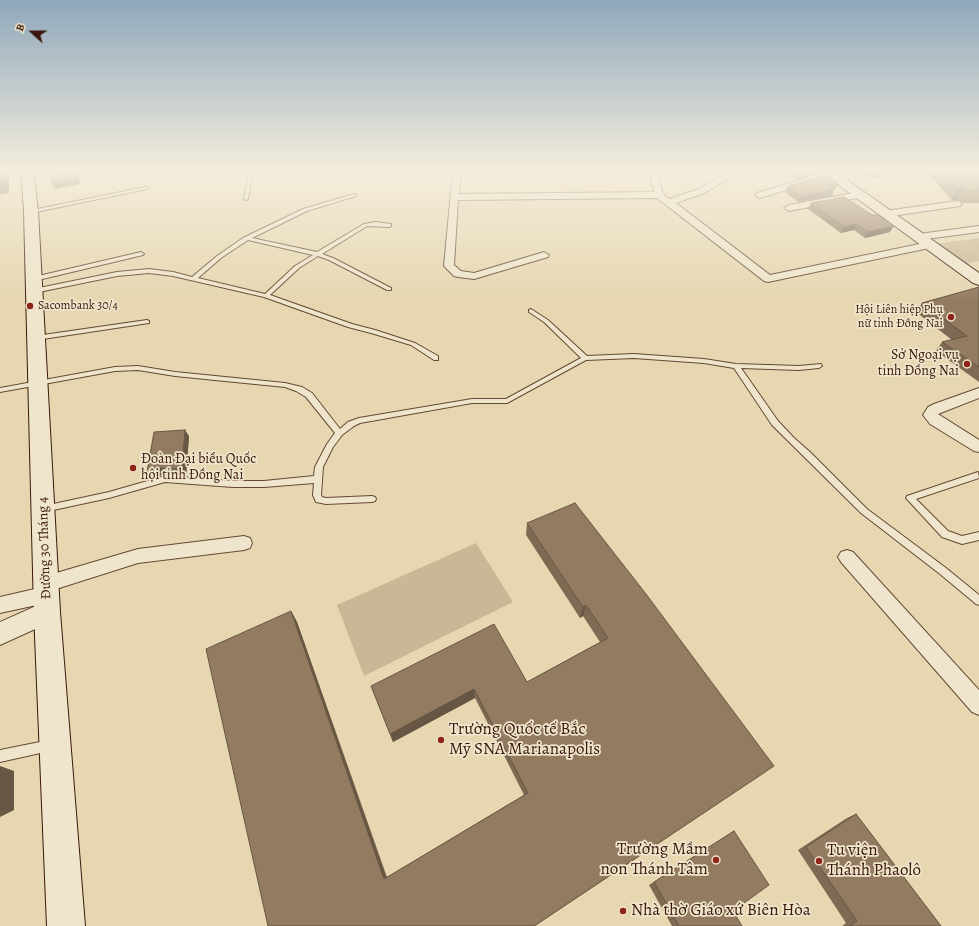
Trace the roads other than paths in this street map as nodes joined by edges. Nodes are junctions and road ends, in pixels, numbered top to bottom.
1 (31, 213) edge
2 (298, 213) edge
3 (453, 213) edge
4 (682, 213) edge
5 (891, 213) edge
6 (885, 214) joint
7 (389, 225) dead end
8 (979, 229) edge
9 (247, 238) junction
10 (924, 241) junction
11 (141, 254) dead end
12 (317, 254) junction
13 (544, 255) dead end
14 (193, 279) junction
15 (979, 280) edge
16 (34, 285) junction
17 (389, 289) dead end
18 (266, 296) junction
19 (531, 311) dead end
20 (147, 322) dead end
21 (36, 338) junction
22 (436, 358) dead end
23 (585, 358) junction
24 (736, 366) junction
25 (818, 366) dead end
26 (38, 383) junction
27 (0, 390) edge
28 (979, 393) edge
29 (339, 433) junction
30 (979, 447) edge
31 (978, 475) dead end
32 (318, 479) junction
33 (372, 498) dead end
34 (43, 509) junction
35 (979, 536) edge
36 (244, 544) dead end
37 (847, 557) dead end
38 (47, 597) junction
39 (979, 601) edge
40 (0, 605) edge
41 (0, 634) edge
42 (979, 705) edge
43 (55, 745) junction
44 (0, 756) edge
45 (66, 926) edge

1 - 16 main road, Đường 30 Tháng 4
2 - 9 lane
3 - 13 street
4 - 10 street
5 - 6 street
6 - 10 main road
7 - 12 lane
8 - 10 street
9 - 12 lane
9 - 14 lane
10 - 15 main road
11 - 16 lane
12 - 17 lane
12 - 18 lane
14 - 16 lane
14 - 18 lane
16 - 21 main road, Đường 30 Tháng 4
18 - 22 lane
19 - 23 lane
20 - 21 lane
21 - 26 main road, Đường 30 Tháng 4
23 - 24 lane
23 - 29 lane
24 - 25 lane
24 - 39 lane
26 - 27 lane
26 - 29 lane
26 - 34 main road, Đường 30 Tháng 4
28 - 30 street
29 - 32 lane
31 - 35 lane
32 - 33 lane
32 - 34 lane
34 - 38 main road, Đường 30 Tháng 4
36 - 38 street
37 - 42 street
38 - 40 street
38 - 41 street
38 - 43 main road, Đường 30 Tháng 4
43 - 44 lane
43 - 45 main road, Đường 30 Tháng 4

